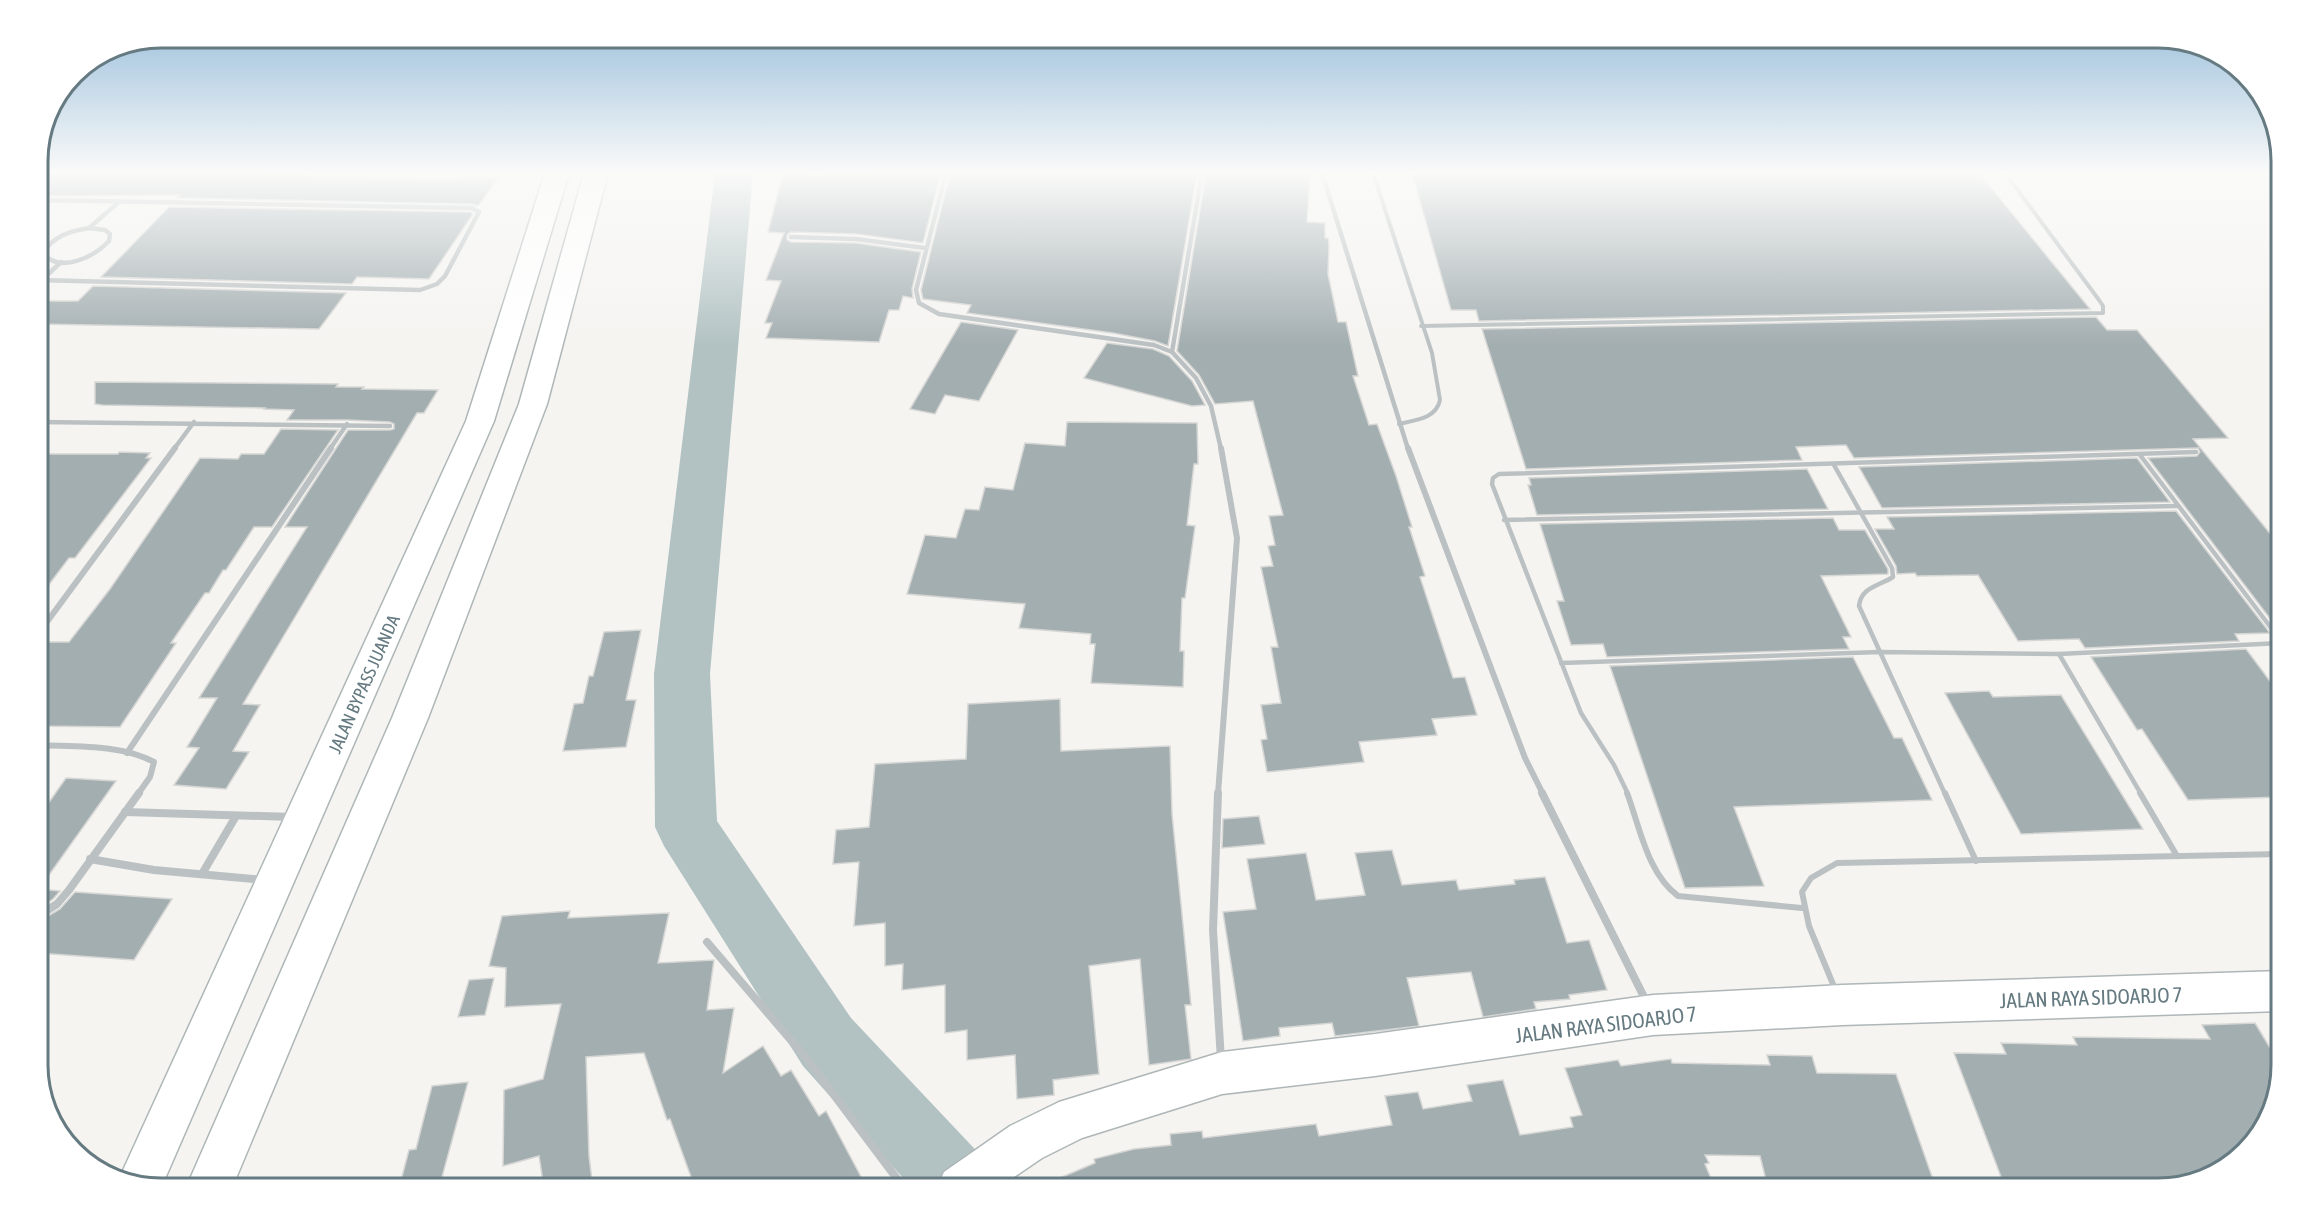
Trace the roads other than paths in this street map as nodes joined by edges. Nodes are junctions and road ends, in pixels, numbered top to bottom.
1 (82, 230) edge
2 (100, 230) edge
3 (469, 230) edge
4 (540, 230) edge
5 (580, 230) edge
6 (930, 230) edge
7 (1192, 230) edge
8 (1340, 230) edge
9 (1391, 230) edge
10 (2047, 230) edge
11 (791, 237) dead end
12 (48, 245) edge
13 (925, 248) junction
14 (48, 259) edge
15 (61, 262) junction
16 (48, 273) edge
17 (48, 280) edge
18 (1421, 326) junction
19 (1172, 352) junction
20 (48, 422) edge
21 (194, 422) junction
22 (347, 424) junction
23 (1399, 424) junction
24 (390, 426) dead end
25 (2196, 452) dead end
26 (2140, 455) junction
27 (1834, 465) junction
28 (2177, 506) junction
29 (1862, 513) junction
30 (1504, 520) junction
31 (48, 620) edge
32 (2271, 629) edge
33 (2271, 643) edge
34 (1879, 652) junction
35 (2059, 654) junction
36 (1562, 663) junction
37 (48, 746) edge
38 (127, 753) junction
39 (125, 812) junction
40 (236, 816) junction
41 (305, 817) junction
42 (2271, 854) edge
43 (2177, 856) junction
44 (90, 859) junction
45 (1976, 861) junction
46 (202, 874) junction
47 (274, 881) junction
48 (1802, 908) junction
49 (48, 910) edge
50 (707, 942) dead end
51 (2271, 991) edge
52 (1842, 1005) junction
53 (1653, 1015) junction
54 (1222, 1073) junction
55 (143, 1176) edge
56 (213, 1178) edge
57 (896, 1178) edge
58 (974, 1178) edge

1 - 12 street
2 - 15 street
3 - 17 street
4 - 41 main road, JALAN BYPASS JUANDA
5 - 56 main road
6 - 13 street
7 - 19 street
8 - 23 street
9 - 18 lane
10 - 18 lane
11 - 13 street
13 - 19 street
14 - 15 street
15 - 16 street
18 - 23 lane
19 - 54 street
20 - 21 street
21 - 22 street
21 - 31 street
22 - 24 street
22 - 38 street
23 - 53 street
25 - 26 lane
26 - 27 lane
26 - 28 lane
27 - 29 lane
27 - 30 lane
28 - 29 lane
28 - 32 lane
29 - 30 lane
29 - 34 lane
30 - 36 lane
33 - 35 lane
34 - 35 lane
34 - 36 lane
34 - 45 lane
35 - 43 lane
36 - 48 lane
37 - 38 street
38 - 39 street
39 - 40 street
39 - 44 street
40 - 41 street
40 - 46 street
41 - 47 main road, JALAN BYPASS JUANDA
42 - 43 lane
43 - 45 lane
44 - 46 street
44 - 49 street
45 - 48 lane
46 - 47 street
47 - 55 main road, JALAN BYPASS JUANDA
48 - 52 lane
50 - 57 street
51 - 52 main road, JALAN RAYA SIDOARJO 7
52 - 53 main road, JALAN RAYA SIDOARJO 7
53 - 54 main road, JALAN RAYA SIDOARJO 7
54 - 58 main road, JALAN RAYA SIDOARJO 7

